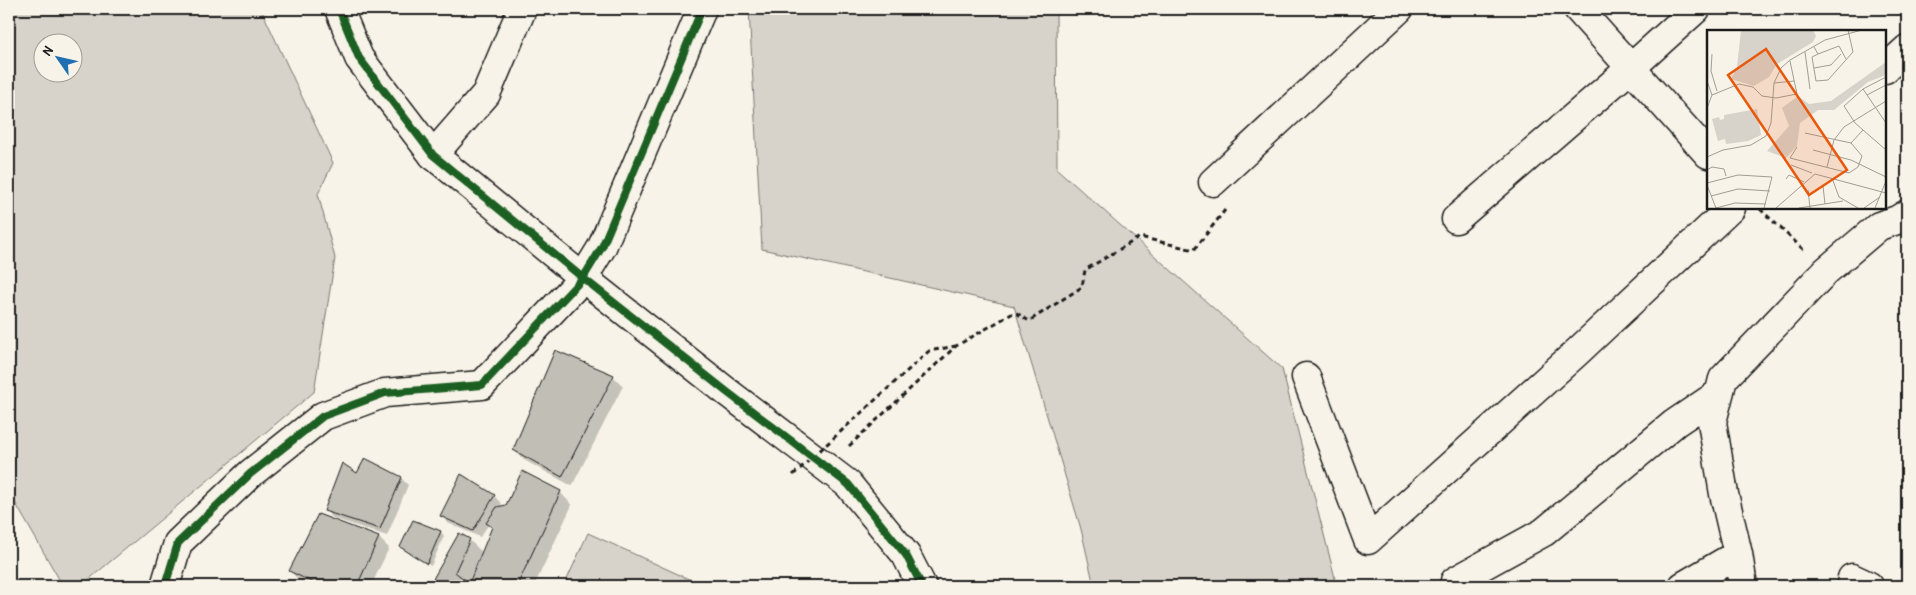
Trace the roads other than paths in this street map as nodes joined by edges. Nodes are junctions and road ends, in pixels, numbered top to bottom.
1 (339, 9) edge
2 (522, 9) edge
3 (702, 9) edge
4 (1398, 9) edge
5 (1578, 9) edge
6 (1696, 9) edge
7 (1907, 48) edge
8 (1632, 67) junction
9 (1886, 68) edge
10 (1707, 153) edge
11 (434, 155) junction
12 (1213, 182) road end
13 (1730, 209) edge
14 (1456, 219) dead end
15 (1904, 219) edge
16 (583, 278) junction
17 (1306, 377) dead end
18 (1718, 394) junction
19 (1738, 554) junction
20 (1455, 582) dead end
21 (165, 586) edge
22 (922, 586) edge
23 (1683, 586) edge
24 (1744, 586) edge

1 - 11 street
2 - 11 street
3 - 16 street
4 - 12 street
5 - 8 street
6 - 8 street
7 - 9 street
8 - 10 street
8 - 14 street
11 - 16 street
13 - 17 street
15 - 18 street
16 - 21 street
16 - 22 street
18 - 19 street
18 - 20 street
19 - 23 street
19 - 24 street

